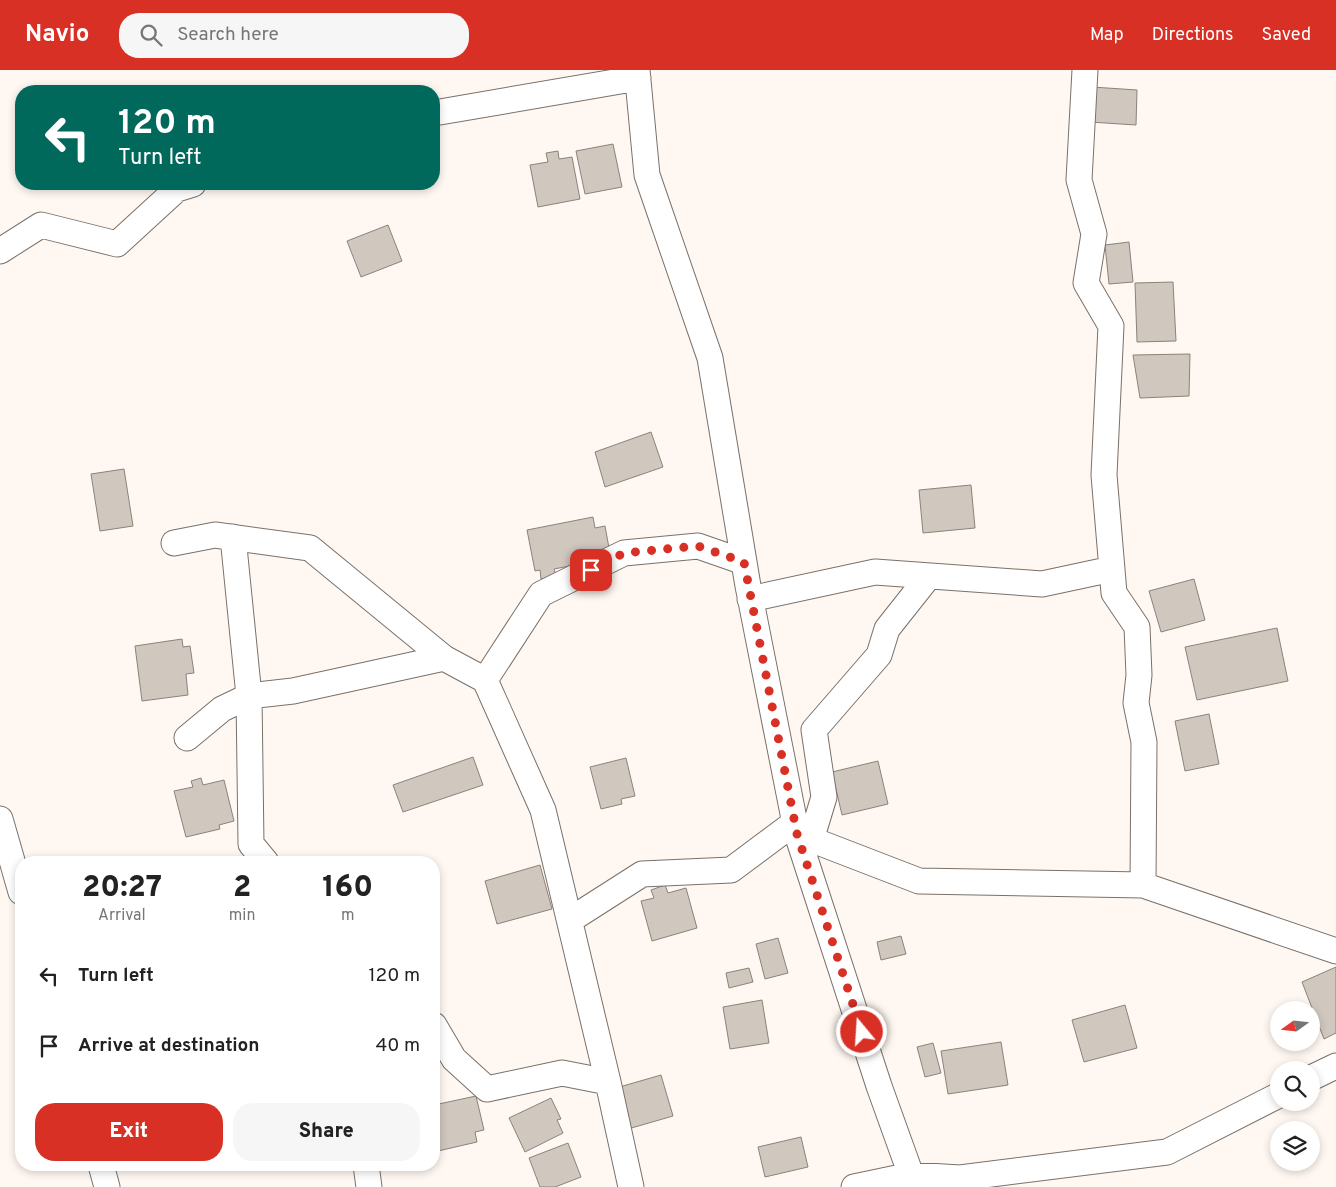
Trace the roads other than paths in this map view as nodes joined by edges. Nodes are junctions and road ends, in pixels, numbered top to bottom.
1 (1085, 70) edge
2 (638, 74) edge
3 (440, 112) edge
4 (176, 190) edge
5 (0, 251) edge
6 (233, 537) junction
7 (174, 542) dead end
8 (744, 562) junction
9 (1112, 569) junction
10 (929, 576) junction
11 (750, 599) junction
12 (444, 658) junction
13 (484, 680) junction
14 (249, 696) junction
15 (186, 738) dead end
16 (0, 819) edge
17 (800, 832) junction
18 (261, 856) edge
19 (15, 871) edge
20 (1143, 884) junction
21 (570, 920) junction
22 (1336, 951) edge
23 (440, 1035) edge
24 (1336, 1066) edge
25 (1320, 1074) edge
26 (608, 1082) junction
27 (1270, 1100) edge
28 (103, 1171) edge
29 (367, 1171) edge
30 (911, 1175) junction
31 (962, 1182) edge
32 (107, 1187) edge
33 (369, 1187) edge
34 (630, 1187) edge
35 (854, 1187) edge

1 - 9 street
2 - 3 street
2 - 8 street
4 - 5 street
6 - 7 street
6 - 12 street
6 - 14 street
8 - 11 street
8 - 13 street
9 - 10 street
9 - 20 street
10 - 11 street
10 - 17 street
11 - 17 street
12 - 13 street
12 - 14 street
13 - 21 street
14 - 15 street
14 - 18 street
16 - 19 street
17 - 20 street
17 - 21 street
17 - 30 street
20 - 22 street
21 - 26 street
23 - 26 street
24 - 25 street
26 - 34 street
27 - 31 street
28 - 32 street
29 - 33 street
30 - 31 street
30 - 35 street

